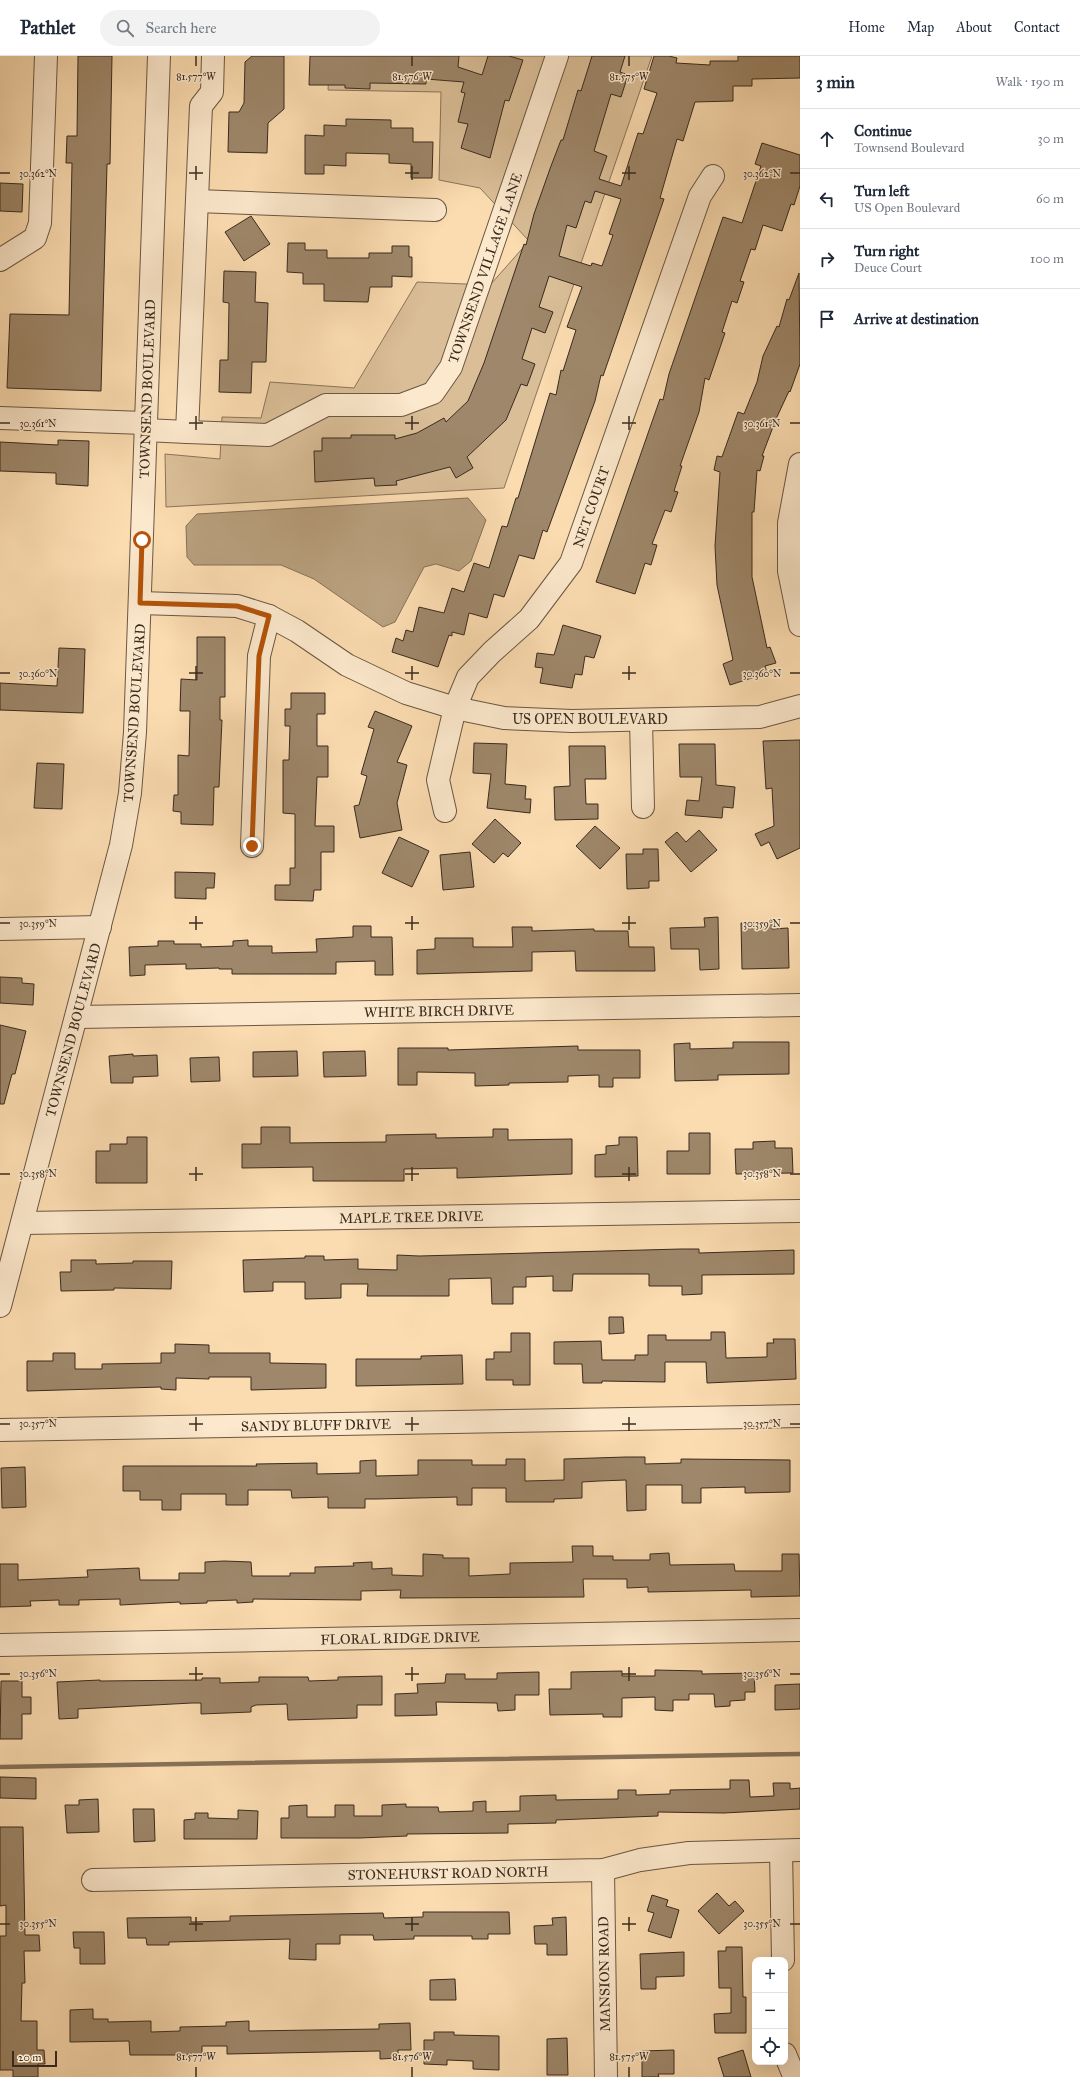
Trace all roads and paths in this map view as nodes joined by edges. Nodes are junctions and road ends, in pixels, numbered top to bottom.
1 (46, 56) edge
2 (159, 56) edge
3 (213, 56) edge
4 (557, 56) edge
5 (713, 176) dead end
6 (197, 201) junction
7 (435, 210) dead end
8 (0, 260) edge
9 (0, 418) edge
10 (145, 427) junction
11 (187, 432) junction
12 (800, 464) edge
13 (140, 603) junction
14 (269, 616) junction
15 (800, 624) edge
16 (800, 706) edge
17 (455, 708) junction
18 (641, 720) junction
19 (643, 807) dead end
20 (445, 811) dead end
21 (252, 846) dead end
22 (0, 928) edge
23 (100, 928) junction
24 (800, 1005) edge
25 (78, 1017) junction
26 (800, 1212) edge
27 (22, 1223) junction
28 (0, 1306) edge
29 (800, 1416) edge
30 (0, 1430) edge
31 (800, 1630) edge
32 (0, 1645) edge
33 (790, 1850) edge
34 (603, 1870) junction
35 (93, 1880) dead end
36 (783, 1957) edge
37 (606, 2077) edge

1 - 8 street
2 - 10 street, TOWNSEND BOULEVARD
3 - 6 street
4 - 11 street, TOWNSEND VILLAGE LANE
5 - 17 street, NET COURT
6 - 7 street
6 - 11 street
9 - 10 street, TOWNSEND VILLAGE LANE
10 - 11 street, TOWNSEND VILLAGE LANE
10 - 13 street, TOWNSEND BOULEVARD
12 - 15 street
13 - 14 street, US OPEN BOULEVARD
13 - 23 street, TOWNSEND BOULEVARD
14 - 17 street, US OPEN BOULEVARD
14 - 21 street
16 - 18 street, US OPEN BOULEVARD
17 - 18 street, US OPEN BOULEVARD
17 - 20 street, NET COURT
18 - 19 street
22 - 23 street
23 - 25 street, TOWNSEND BOULEVARD
24 - 25 street, WHITE BIRCH DRIVE
25 - 27 street, TOWNSEND BOULEVARD
26 - 27 street, MAPLE TREE DRIVE
27 - 28 street, TOWNSEND BOULEVARD
29 - 30 street, SANDY BLUFF DRIVE
31 - 32 street, FLORAL RIDGE DRIVE
33 - 34 street, STONEHURST ROAD NORTH
33 - 36 street
34 - 35 street, STONEHURST ROAD NORTH
34 - 37 street, MANSION ROAD

